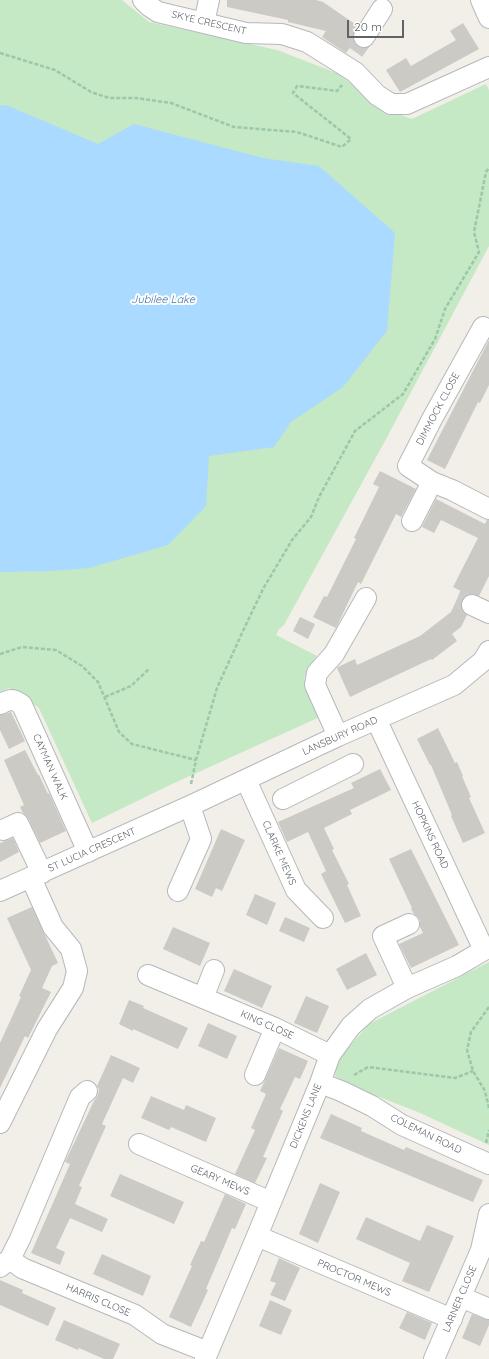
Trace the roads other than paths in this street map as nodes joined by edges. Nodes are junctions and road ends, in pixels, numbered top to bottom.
1 (143, 0) edge
2 (209, 0) edge
3 (480, 0) edge
4 (382, 9) dead end
5 (489, 18) edge
6 (204, 23) junction
7 (354, 56) junction
8 (489, 67) edge
9 (482, 326) dead end
10 (432, 482) junction
11 (489, 509) edge
12 (412, 521) dead end
13 (366, 598) dead end
14 (487, 660) edge
15 (0, 704) edge
16 (376, 720) junction
17 (338, 736) junction
18 (300, 754) junction
19 (353, 764) dead end
20 (246, 780) junction
21 (314, 783) junction
22 (283, 799) dead end
23 (189, 806) junction
24 (3, 830) dead end
25 (88, 852) junction
26 (36, 875) junction
27 (0, 891) edge
28 (178, 891) dead end
29 (322, 918) dead end
30 (409, 924) dead end
31 (487, 948) edge
32 (214, 970) dead end
33 (148, 975) dead end
34 (407, 988) junction
35 (203, 998) junction
36 (275, 1028) junction
37 (330, 1055) junction
38 (255, 1075) dead end
39 (320, 1082) junction
40 (87, 1091) dead end
41 (0, 1123) edge
42 (139, 1144) dead end
43 (489, 1164) edge
44 (271, 1202) junction
45 (489, 1214) edge
46 (257, 1236) junction
47 (5, 1263) edge
48 (461, 1296) junction
49 (489, 1309) edge
50 (452, 1319) junction
51 (206, 1355) edge
52 (434, 1359) edge

1 - 6 street, SKYE CRESCENT
2 - 6 street
3 - 5 street
4 - 7 street
6 - 7 street, SKYE CRESCENT
7 - 8 street, SKYE CRESCENT
9 - 10 street, DIMMOCK CLOSE
10 - 11 street, DIMMOCK CLOSE
10 - 12 street
13 - 17 street
14 - 16 street, LANSBURY ROAD
15 - 25 street, CAYMAN WALK
16 - 17 street, LANSBURY ROAD
16 - 31 street, HOPKINS ROAD
17 - 18 street, LANSBURY ROAD
18 - 20 street, LANSBURY ROAD
18 - 21 street
19 - 21 street
20 - 23 street, LANSBURY ROAD
20 - 29 street, CLARKE MEWS
21 - 22 street
23 - 25 street, ST LUCIA CRESCENT
23 - 28 street
24 - 26 street
25 - 26 street, ST LUCIA CRESCENT
26 - 27 street, ST LUCIA CRESCENT
26 - 41 street
30 - 34 street
31 - 34 street, DICKENS LANE
32 - 35 street
33 - 35 street, KING CLOSE
34 - 37 street, DICKENS LANE
35 - 36 street, KING CLOSE
36 - 37 street, KING CLOSE
36 - 38 street
37 - 39 street, DICKENS LANE
39 - 43 street, COLEMAN ROAD
39 - 44 street, DICKENS LANE
40 - 47 street, HARRIS CLOSE
42 - 44 street, GEARY MEWS
44 - 46 street, DICKENS LANE
45 - 48 street, LARNER CLOSE
46 - 50 street, PROCTOR MEWS
46 - 51 street, DICKENS LANE
47 - 51 street, HARRIS CLOSE
48 - 49 street
48 - 50 street, LARNER CLOSE
50 - 52 street, LARNER CLOSE

